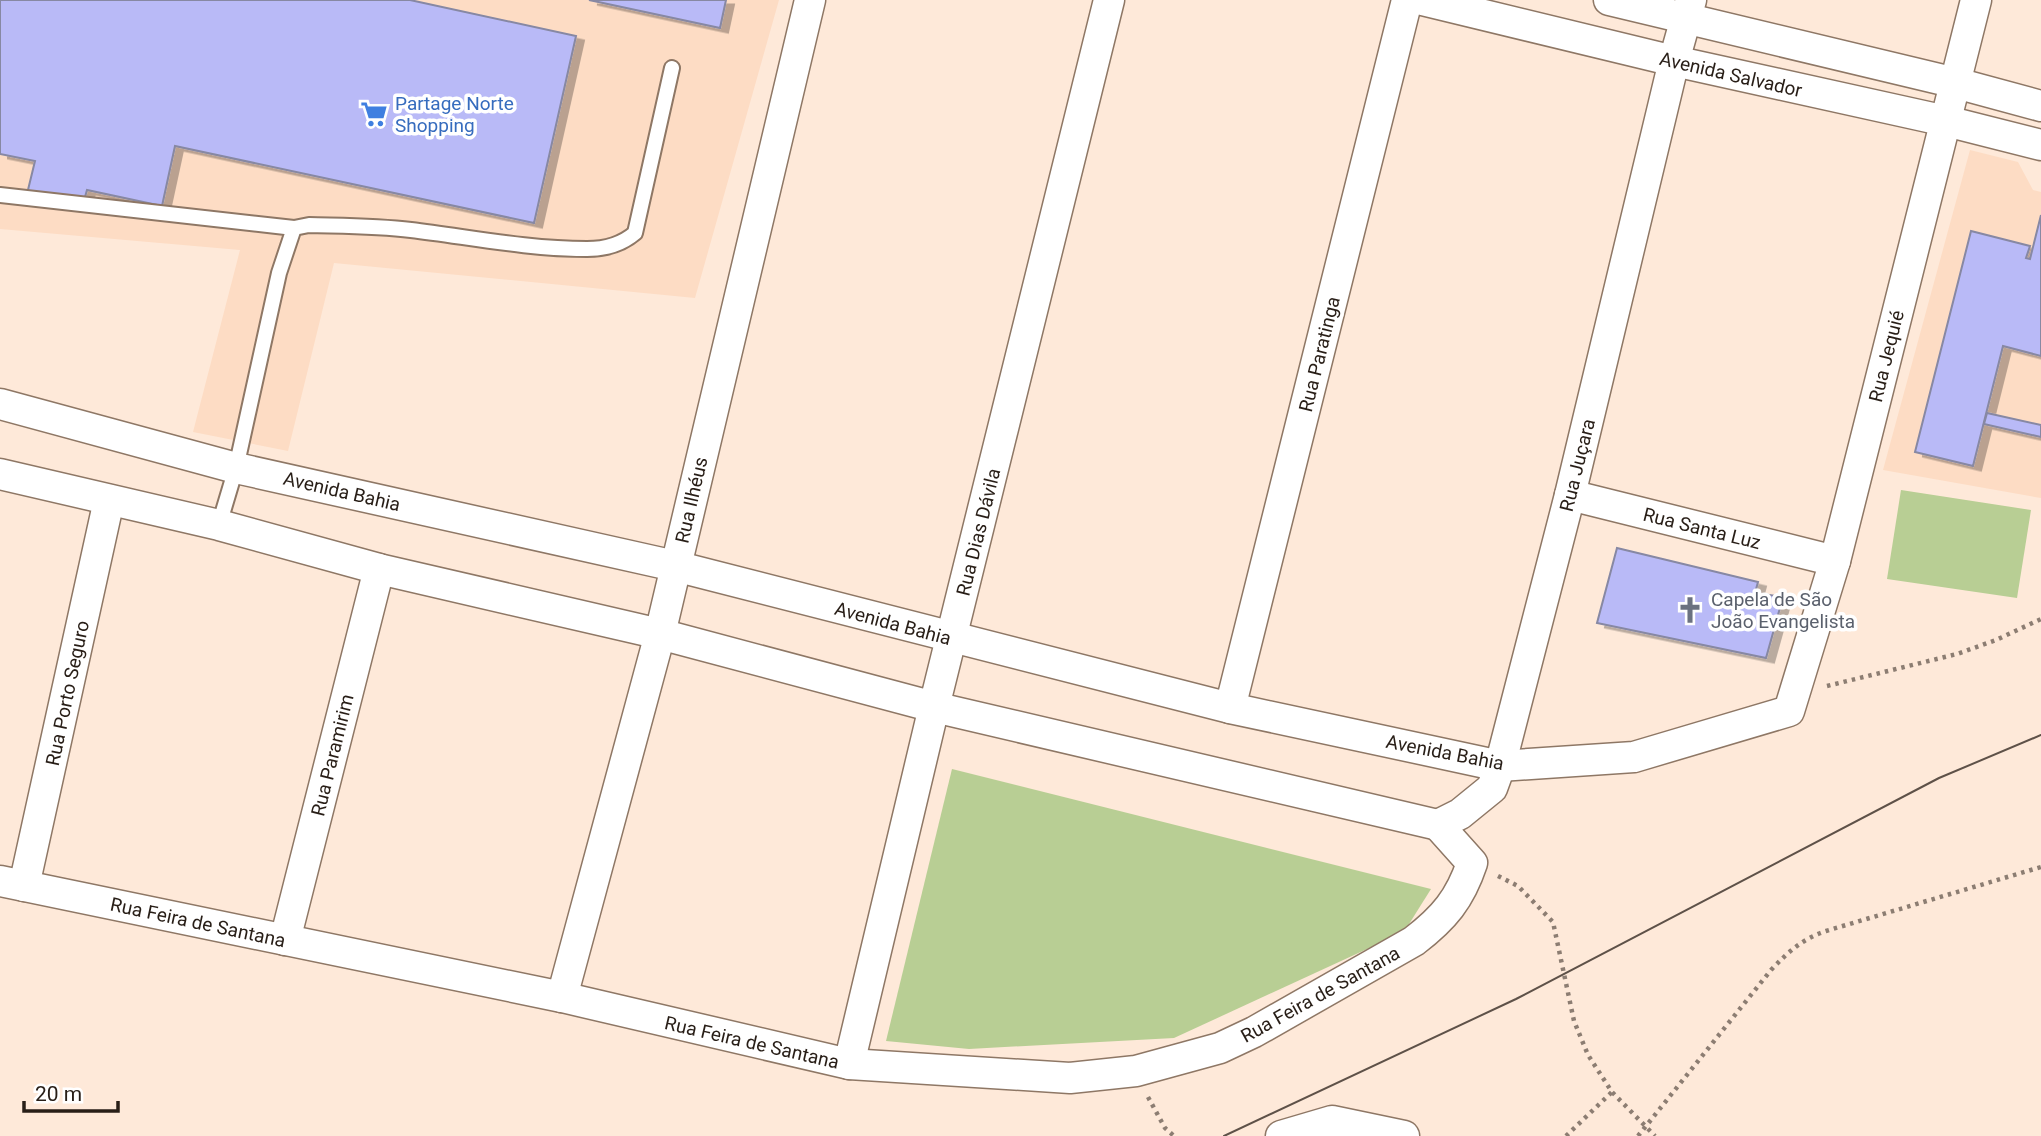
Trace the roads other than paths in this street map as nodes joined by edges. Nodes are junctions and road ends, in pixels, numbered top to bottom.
1 (810, 0) edge
2 (1109, 0) edge
3 (1407, 0) edge
4 (1422, 0) edge
5 (1609, 0) edge
6 (1976, 0) edge
7 (1689, 9) edge
8 (1674, 61) junction
9 (672, 68) dead end
10 (1956, 83) junction
11 (2041, 106) edge
12 (1946, 121) junction
13 (2041, 145) edge
14 (0, 195) edge
15 (295, 228) junction
16 (0, 404) edge
17 (236, 468) junction
18 (0, 474) edge
19 (1570, 495) junction
20 (109, 500) junction
21 (219, 525) junction
22 (1835, 561) junction
23 (675, 566) junction
24 (379, 569) junction
25 (660, 634) junction
26 (952, 638) junction
27 (1793, 702) joint
28 (934, 707) junction
29 (1230, 708) junction
30 (1500, 766) junction
31 (1438, 825) junction
32 (12, 883) edge
33 (285, 940) junction
34 (562, 997) junction
35 (849, 1064) junction
36 (1401, 1135) edge
37 (1281, 1136) edge

1 - 23 street, Rua Ilhéus
2 - 26 street, Rua Dias Dávila
3 - 29 street, Rua Paratinga
4 - 8 street, Avenida Salvador
5 - 7 street
6 - 10 street, Rua Jequié
7 - 8 street, Rua Juçara
7 - 10 street
8 - 12 street, Avenida Salvador
8 - 19 street, Rua Juçara
9 - 15 lane
10 - 11 street
10 - 12 street, Rua Jequié
12 - 13 street, Avenida Salvador
12 - 22 street, Rua Jequié
14 - 15 lane
15 - 17 lane
16 - 17 street, Avenida Bahia
17 - 21 lane
17 - 23 street, Avenida Bahia
18 - 20 street
19 - 22 street, Rua Santa Luz
19 - 30 street, Rua Juçara
20 - 21 street
20 - 32 street, Rua Porto Seguro
21 - 24 street
22 - 27 street, Rua Jequié
23 - 25 street, Rua Ilhéus
23 - 26 street, Avenida Bahia
24 - 25 street
24 - 33 street, Rua Paramirim
25 - 28 street
25 - 34 street, Rua Ilhéus
26 - 28 street, Rua Dias Dávila
26 - 29 street, Avenida Bahia
27 - 30 street, Avenida Bahia
28 - 31 street
28 - 35 street, Rua Dias Dávila
29 - 30 street, Avenida Bahia
30 - 31 street, Rua Juçara
31 - 35 street, Rua Feira de Santana
32 - 33 street, Rua Feira de Santana
33 - 34 street, Rua Feira de Santana
34 - 35 street, Rua Feira de Santana
36 - 37 street

